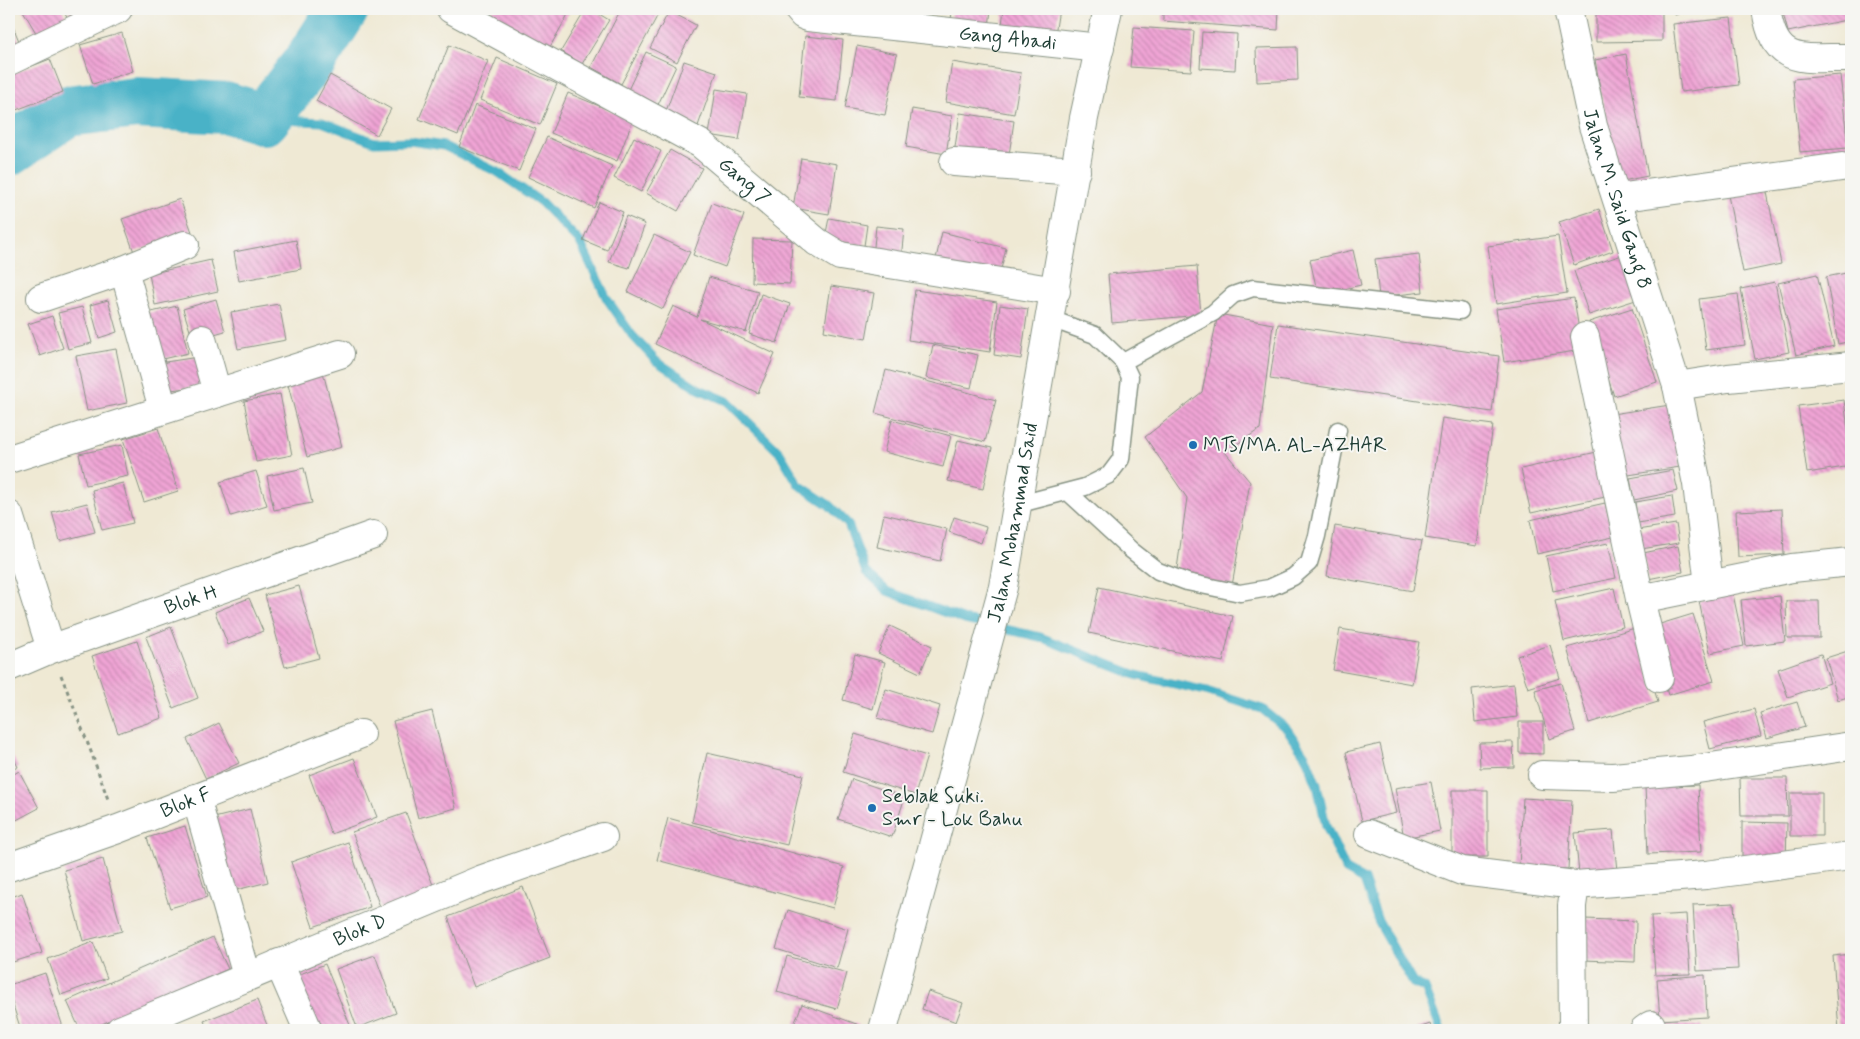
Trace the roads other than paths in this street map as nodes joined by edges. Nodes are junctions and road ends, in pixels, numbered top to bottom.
1 (118, 9) edge
2 (451, 9) edge
3 (798, 9) edge
4 (1108, 9) edge
5 (1568, 9) edge
6 (1766, 9) edge
7 (1100, 48) junction
8 (1851, 58) edge
9 (9, 61) edge
10 (954, 162) dead end
11 (1842, 167) dead end
12 (1076, 171) junction
13 (1617, 198) junction
14 (185, 245) dead end
15 (124, 270) junction
16 (1056, 291) junction
17 (41, 298) dead end
18 (1460, 311) dead end
19 (1051, 319) junction
20 (1585, 337) dead end
21 (202, 340) dead end
22 (340, 354) dead end
23 (1123, 362) junction
24 (1851, 366) edge
25 (1677, 386) junction
26 (217, 393) junction
27 (164, 410) junction
28 (1338, 430) dead end
29 (9, 459) edge
30 (1068, 492) junction
31 (1016, 506) junction
32 (9, 515) edge
33 (373, 535) dead end
34 (1851, 562) edge
35 (1709, 585) junction
36 (1640, 599) junction
37 (51, 649) junction
38 (9, 667) edge
39 (1659, 678) dead end
40 (361, 734) dead end
41 (1851, 746) edge
42 (1542, 776) dead end
43 (196, 798) junction
44 (1369, 834) dead end
45 (603, 837) dead end
46 (1851, 856) edge
47 (9, 867) edge
48 (1575, 885) junction
49 (279, 963) junction
50 (247, 976) junction
51 (120, 1030) edge
52 (308, 1030) edge
53 (883, 1030) edge
54 (1573, 1030) edge

1 - 9 street
2 - 16 street, Gang 7
3 - 7 street, Gang Abadi
4 - 7 street, Jalan Mohammad Said
5 - 13 street, Jalan M. Said Gang 8
6 - 8 street
7 - 12 street, Jalan Mohammad Said
10 - 12 street
11 - 13 street
12 - 16 street, Jalan Mohammad Said
13 - 25 street, Jalan M. Said Gang 8
14 - 15 street
15 - 17 street
15 - 27 street
16 - 19 street, Jalan Mohammad Said
18 - 23 lane
19 - 23 lane
19 - 31 street, Jalan Mohammad Said
20 - 36 street
21 - 26 street
22 - 26 street
23 - 30 lane
24 - 25 street
25 - 35 street, Jalan M. Said Gang 8
26 - 27 street
27 - 29 street
28 - 30 lane
30 - 31 lane
31 - 53 street, Jalan Mohammad Said
32 - 37 street
33 - 37 street, Blok H
34 - 35 street
35 - 36 street
36 - 39 street
37 - 38 street, Blok H
40 - 43 street, Blok F
41 - 42 street
43 - 47 street, Blok F
43 - 50 street
44 - 48 street
45 - 49 street, Blok D
46 - 48 street
48 - 54 street
49 - 50 street, Blok D
49 - 52 street
50 - 51 street, Blok D

